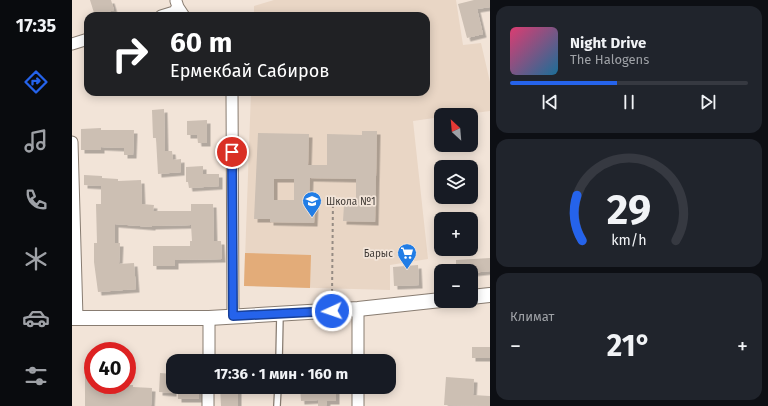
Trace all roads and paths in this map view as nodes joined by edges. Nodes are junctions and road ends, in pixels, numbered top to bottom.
1 (84, 40) edge
2 (72, 44) edge
3 (232, 96) edge
4 (72, 142) edge
5 (332, 198) dead end
6 (490, 294) edge
7 (478, 296) edge
8 (434, 301) edge
9 (358, 310) junction
10 (332, 311) junction
11 (280, 314) junction
12 (233, 316) junction
13 (74, 318) edge
14 (209, 318) junction
15 (209, 354) edge
16 (279, 354) edge
17 (358, 354) edge
18 (208, 394) edge
19 (278, 394) edge
20 (358, 394) edge
21 (208, 406) edge
22 (277, 406) edge
23 (358, 406) edge

1 - 2 street
3 - 12 street
4 - 13 street
5 - 10 path
6 - 7 street
8 - 9 street
9 - 10 street
9 - 17 street
10 - 11 street
11 - 12 street
11 - 16 lane
12 - 14 street
13 - 14 street
14 - 15 street
18 - 21 street
19 - 22 lane
20 - 23 street

